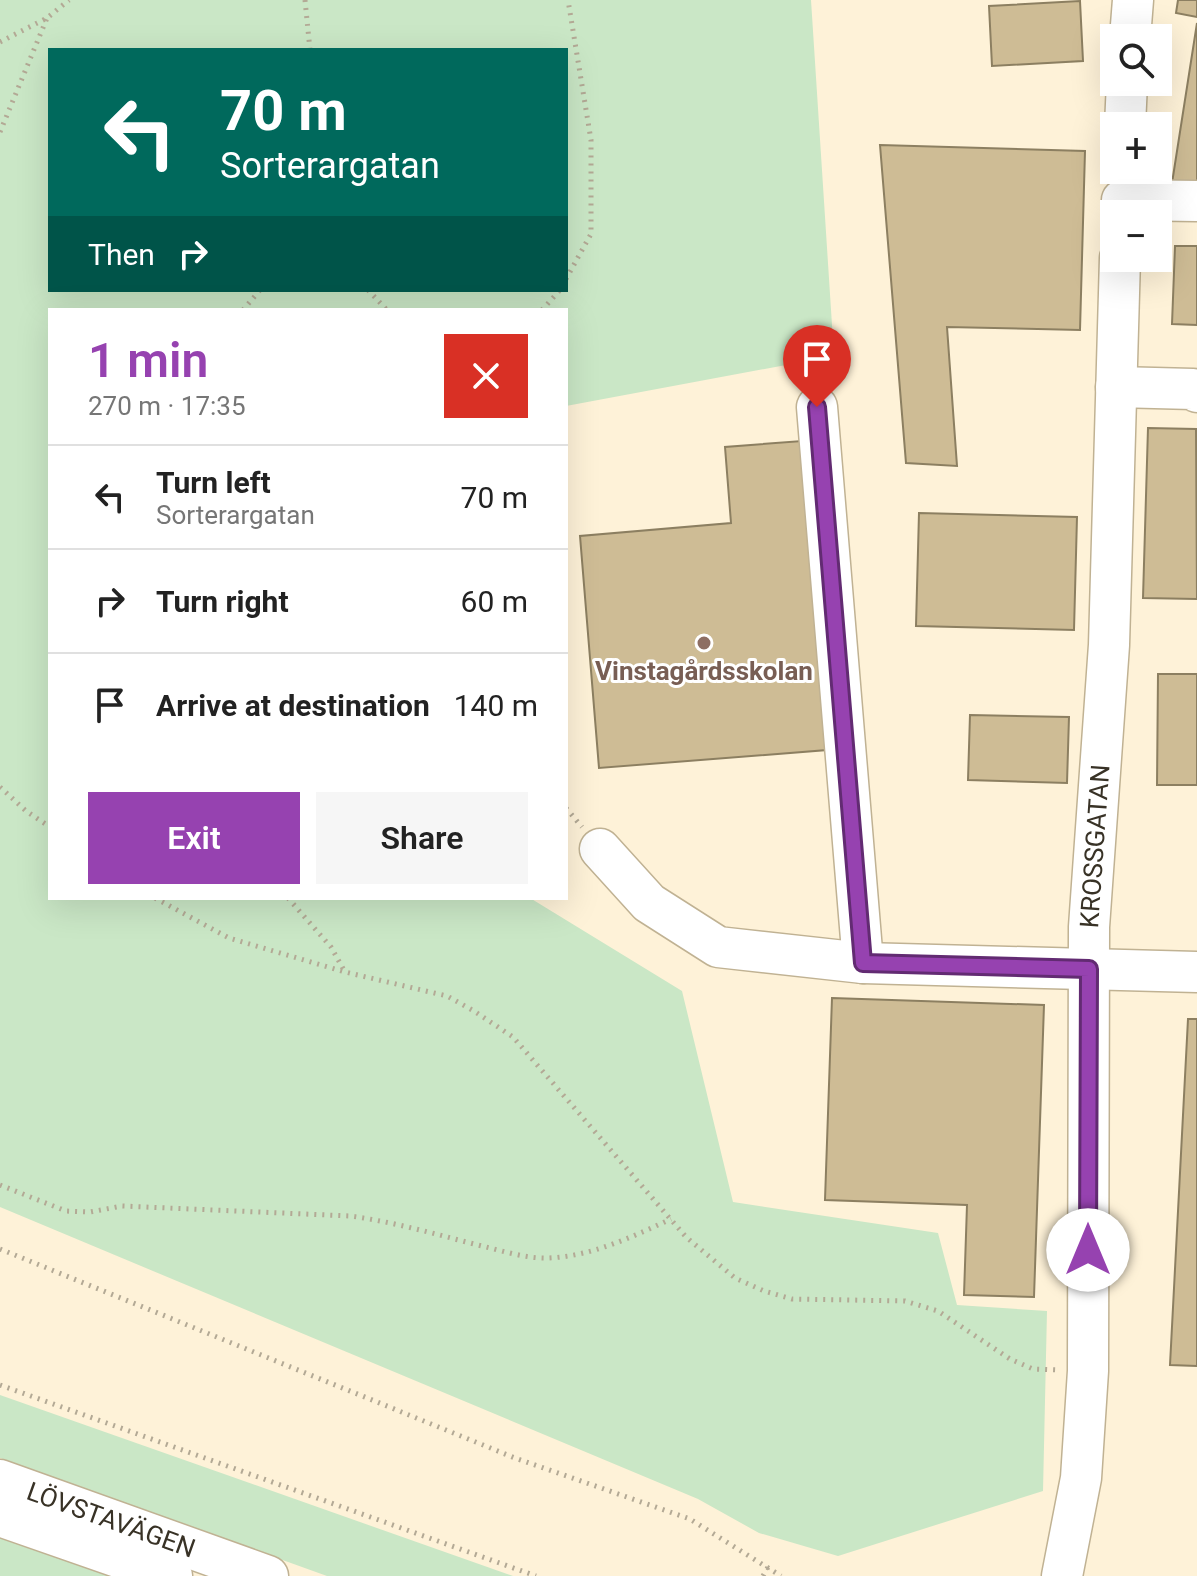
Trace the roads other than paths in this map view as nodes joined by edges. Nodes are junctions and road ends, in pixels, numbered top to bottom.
1 (1133, 0) edge
2 (1131, 24) edge
3 (1122, 195) edge
4 (1197, 201) edge
5 (1120, 272) edge
6 (1116, 387) junction
7 (1197, 392) edge
8 (817, 407) dead end
9 (600, 849) dead end
10 (863, 963) junction
11 (1089, 969) junction
12 (1197, 972) edge
13 (0, 1480) edge
14 (0, 1516) edge
15 (172, 1576) edge
16 (268, 1576) edge
17 (1062, 1576) edge

1 - 2 street
3 - 4 street
5 - 6 street, KROSSGATAN
6 - 7 street
6 - 11 street, KROSSGATAN
8 - 10 street
9 - 10 street
10 - 11 street
11 - 12 street
11 - 17 street, KROSSGATAN
13 - 16 street, LÖVSTAVÄGEN
14 - 15 street, LÖVSTAVÄGEN

